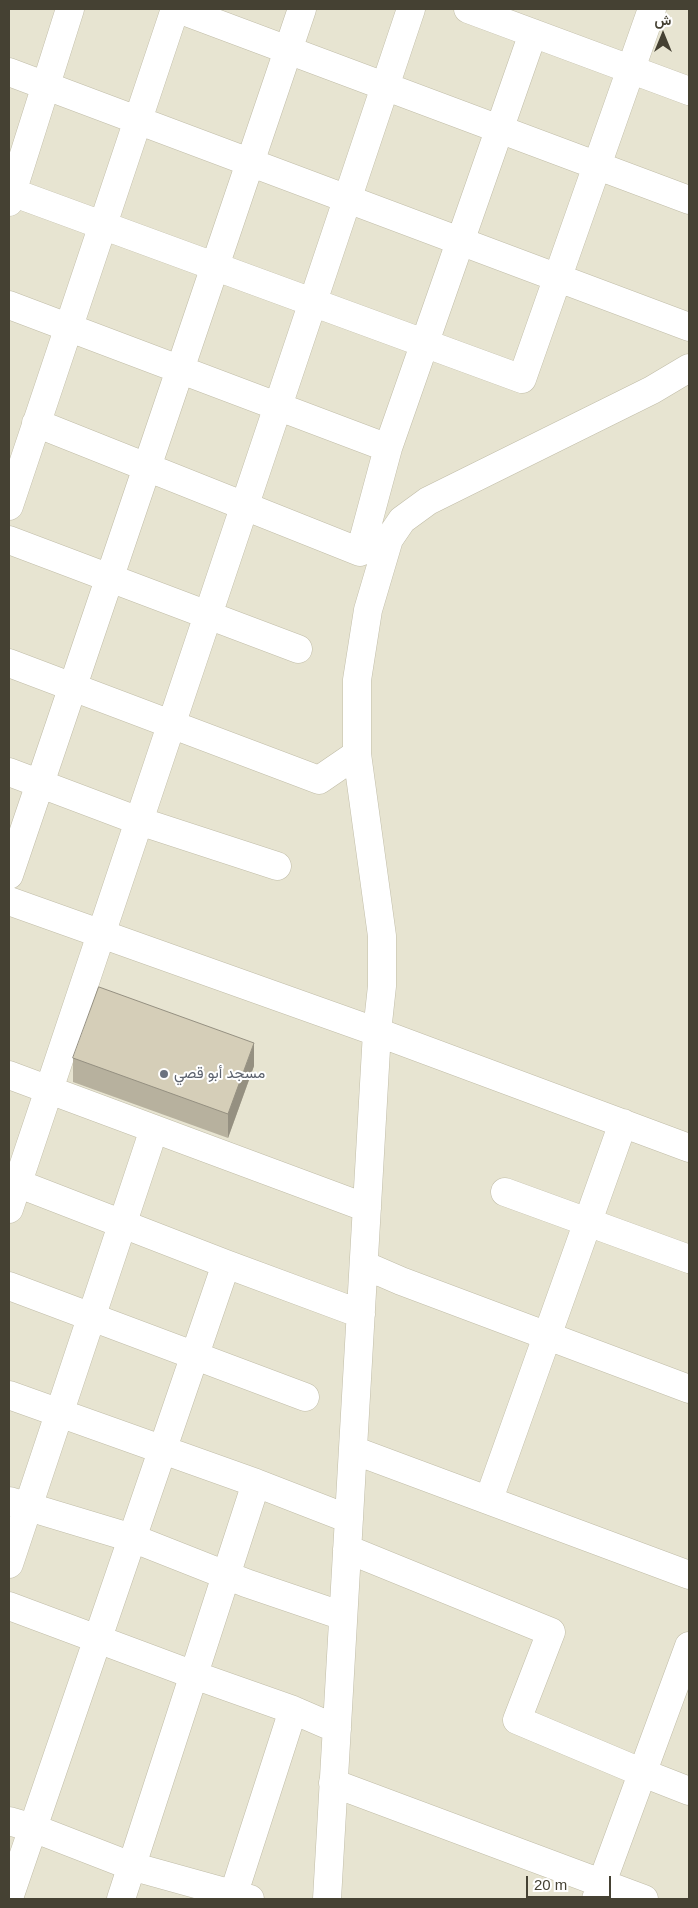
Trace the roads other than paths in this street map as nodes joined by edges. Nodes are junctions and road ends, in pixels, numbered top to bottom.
1 (70, 9) edge
2 (176, 9) edge
3 (302, 9) edge
4 (411, 9) edge
5 (468, 9) edge
6 (652, 9) edge
7 (533, 33) junction
8 (288, 50) junction
9 (630, 69) junction
10 (9, 72) edge
11 (45, 86) junction
12 (384, 86) junction
13 (689, 91) edge
14 (138, 121) junction
15 (499, 128) junction
16 (250, 163) junction
17 (597, 165) junction
18 (10, 195) edge
19 (346, 199) junction
20 (689, 200) edge
21 (103, 226) junction
22 (460, 241) junction
23 (215, 267) junction
24 (557, 278) junction
25 (312, 303) junction
26 (9, 305) edge
27 (68, 327) junction
28 (689, 327) edge
29 (425, 343) junction
30 (689, 368) edge
31 (180, 370) junction
32 (277, 406) junction
33 (36, 423) junction
34 (388, 448) junction
35 (147, 467) junction
36 (9, 506) edge
37 (244, 506) junction
38 (9, 540) edge
39 (110, 577) junction
40 (208, 614) junction
41 (298, 649) dead end
42 (9, 663) edge
43 (72, 687) junction
44 (171, 724) junction
45 (357, 754) junction
46 (9, 772) edge
47 (40, 784) junction
48 (138, 821) junction
49 (277, 866) dead end
50 (9, 875) edge
51 (9, 900) edge
52 (101, 934) junction
53 (377, 1032) junction
54 (9, 1075) edge
55 (49, 1090) junction
56 (623, 1123) junction
57 (154, 1129) junction
58 (689, 1148) edge
59 (13, 1181) edge
60 (505, 1192) dead end
61 (367, 1208) junction
62 (9, 1209) edge
63 (588, 1222) junction
64 (122, 1224) junction
65 (689, 1258) edge
66 (226, 1264) junction
67 (364, 1265) junction
68 (9, 1286) edge
69 (361, 1314) junction
70 (91, 1317) junction
71 (547, 1336) junction
72 (195, 1355) junction
73 (689, 1390) edge
74 (9, 1395) edge
75 (305, 1397) dead end
76 (59, 1413) junction
77 (162, 1450) junction
78 (353, 1450) junction
79 (256, 1483) junction
80 (489, 1499) junction
81 (18, 1505) edge
82 (349, 1519) junction
83 (132, 1538) junction
84 (347, 1549) junction
85 (9, 1564) edge
86 (225, 1574) junction
87 (689, 1574) edge
88 (9, 1606) edge
89 (343, 1616) junction
90 (97, 1639) junction
91 (689, 1646) edge
92 (194, 1675) junction
93 (293, 1710) junction
94 (337, 1729) junction
95 (643, 1773) junction
96 (333, 1783) junction
97 (689, 1791) edge
98 (21, 1825) edge
99 (131, 1866) junction
100 (599, 1891) edge
101 (9, 1898) edge
102 (238, 1898) edge
103 (122, 1899) edge
104 (327, 1899) edge
105 (644, 1899) edge

1 - 11 street
2 - 8 street
2 - 14 street
3 - 8 street
4 - 12 street
5 - 7 street
6 - 9 street
7 - 9 street
7 - 15 street
8 - 12 street
8 - 16 street
9 - 13 street
9 - 17 street
10 - 11 street
11 - 14 street
11 - 18 street
12 - 15 street
12 - 19 street
14 - 16 street
14 - 21 street
15 - 17 street
15 - 22 street
16 - 19 street
16 - 23 street
17 - 20 street
17 - 24 street
18 - 21 street
19 - 22 street
19 - 25 street
21 - 23 street
21 - 27 street
22 - 24 street
22 - 29 street
23 - 25 street
23 - 31 street
24 - 28 street
24 - 29 street
25 - 29 street
25 - 32 street
26 - 27 street
27 - 31 street
27 - 33 street
29 - 34 street
30 - 45 street
31 - 32 street
31 - 35 street
32 - 34 street
32 - 37 street
33 - 35 street
33 - 36 street
34 - 37 street
35 - 37 street
35 - 39 street
37 - 40 street
38 - 39 street
39 - 40 street
39 - 43 street
40 - 41 street
40 - 44 street
42 - 43 street
43 - 44 street
43 - 47 street
44 - 45 street
44 - 48 street
45 - 53 street
46 - 47 street
47 - 48 street
47 - 50 street
48 - 49 street
48 - 52 street
51 - 52 street
52 - 53 street
52 - 55 street
53 - 56 street
53 - 61 street
54 - 55 street
55 - 57 street
55 - 59 street
56 - 58 street
56 - 63 street
57 - 61 street
57 - 64 street
59 - 62 street
59 - 64 street
60 - 63 street
61 - 67 street
63 - 65 street
63 - 71 street
64 - 66 street
64 - 70 street
66 - 69 street
66 - 72 street
67 - 69 street
67 - 71 street
68 - 70 street
69 - 78 street
70 - 72 street
70 - 76 street
71 - 73 street
71 - 80 street
72 - 75 street
72 - 77 street
74 - 76 street
76 - 77 street
76 - 81 street
77 - 79 street
77 - 83 street
78 - 80 street
78 - 82 street
79 - 82 street
79 - 86 street
80 - 87 street
81 - 83 street
81 - 85 street
82 - 84 street
83 - 86 street
83 - 90 street
84 - 89 street
84 - 95 street
86 - 89 street
86 - 92 street
88 - 90 street
89 - 94 street
90 - 92 street
90 - 98 street
91 - 95 street
92 - 93 street
92 - 99 street
93 - 94 street
93 - 102 street
94 - 96 street
95 - 97 street
95 - 100 street
96 - 100 street
96 - 104 street
98 - 99 street
98 - 101 street
99 - 102 street
99 - 103 street
100 - 105 street

